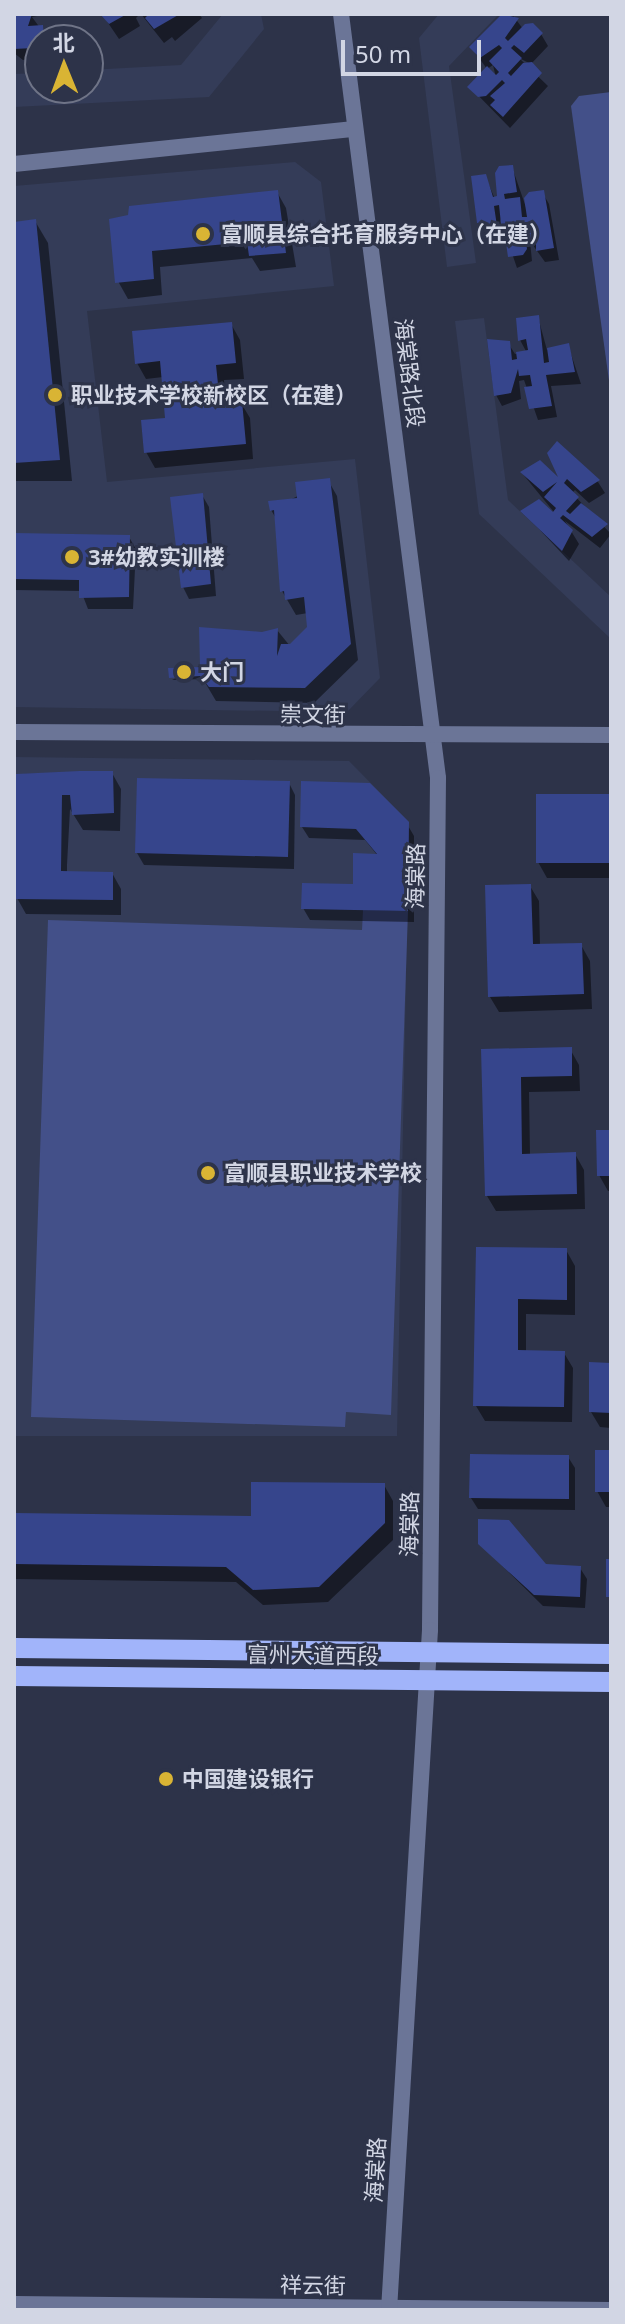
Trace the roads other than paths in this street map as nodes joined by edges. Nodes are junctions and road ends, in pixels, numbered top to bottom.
1 (341, 14) edge
2 (354, 129) junction
3 (14, 164) edge
4 (14, 732) edge
5 (611, 735) edge
6 (436, 738) junction
7 (14, 1648) edge
8 (428, 1652) junction
9 (611, 1654) edge
10 (14, 1676) edge
11 (426, 1680) junction
12 (611, 1682) edge
13 (15, 2306) edge
14 (389, 2309) edge
15 (611, 2310) edge

1 - 2 street, 海棠路北段
2 - 3 street
2 - 6 street, 海棠路北段
4 - 6 street, 崇文街
5 - 6 street, 崇文街
6 - 8 street, 海棠路
7 - 8 main road, 富州大道西段
8 - 9 main road, 富州大道西段
8 - 11 street, 海棠路
10 - 11 main road, 富州大道西段
11 - 12 main road, 富州大道西段
11 - 14 street, 海棠路
13 - 14 street, 祥云街
14 - 15 street, 祥云街

